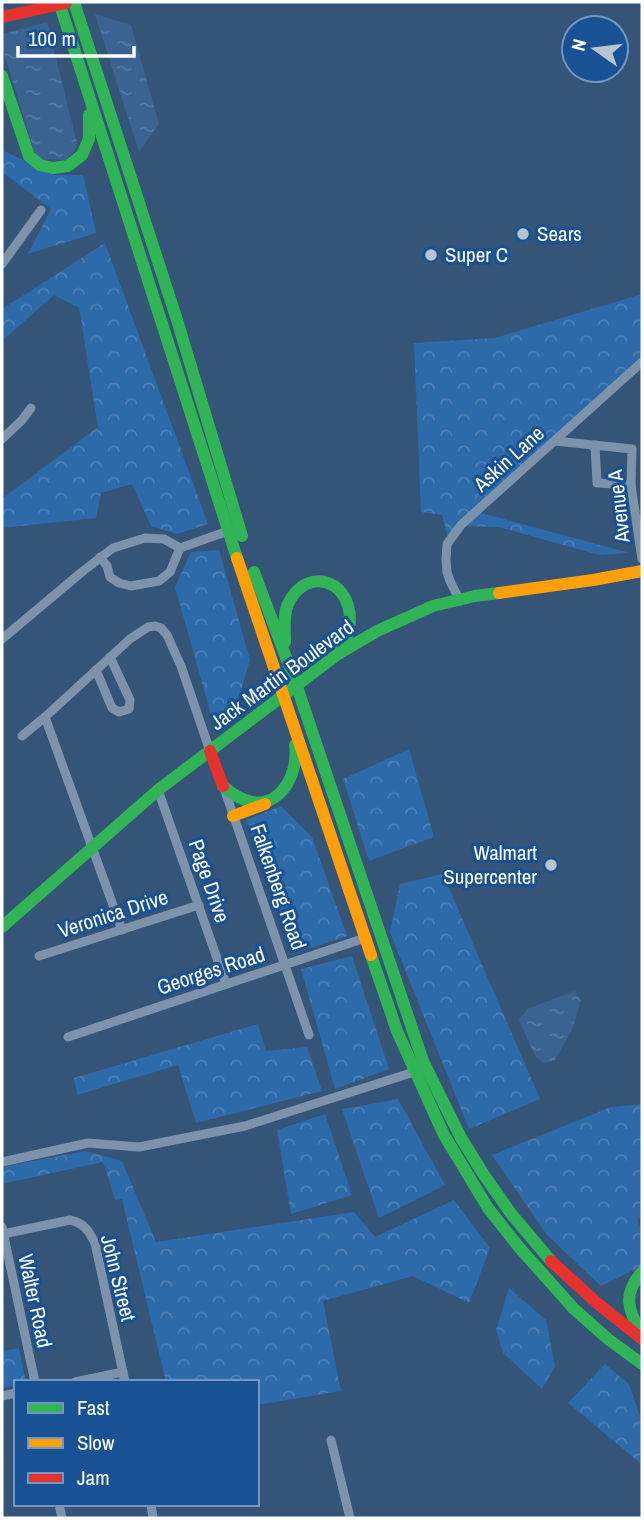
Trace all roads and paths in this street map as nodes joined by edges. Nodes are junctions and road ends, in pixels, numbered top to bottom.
1 (66, 2) edge
2 (2, 17) edge
3 (2, 76) edge
4 (85, 84) junction
5 (41, 210) dead end
6 (2, 264) edge
7 (642, 362) edge
8 (31, 408) dead end
9 (2, 439) edge
10 (555, 441) junction
11 (595, 445) junction
12 (631, 485) junction
13 (228, 531) junction
14 (180, 548) junction
15 (100, 557) junction
16 (642, 559) edge
17 (642, 571) edge
18 (460, 601) junction
19 (2, 639) edge
20 (338, 654) junction
21 (286, 656) junction
22 (110, 657) junction
23 (96, 670) junction
24 (296, 684) junction
25 (284, 695) junction
26 (45, 717) junction
27 (295, 728) junction
28 (22, 736) dead end
29 (210, 751) junction
30 (223, 786) junction
31 (158, 790) junction
32 (268, 803) junction
33 (233, 816) junction
34 (92, 846) junction
35 (199, 905) junction
36 (2, 927) edge
37 (122, 930) junction
38 (365, 938) junction
39 (39, 956) dead end
40 (284, 965) junction
41 (226, 984) junction
42 (309, 1035) dead end
43 (68, 1037) dead end
44 (414, 1072) junction
45 (2, 1162) edge
46 (3, 1231) edge
47 (642, 1272) edge
48 (642, 1334) edge
49 (642, 1339) edge
50 (628, 1353) junction
51 (642, 1364) edge
52 (642, 1374) edge
53 (124, 1377) edge
54 (35, 1380) edge
55 (95, 1380) edge
56 (331, 1440) dead end
57 (350, 1518) edge

1 - 2 main road
1 - 4 main road
1 - 21 main road
3 - 4 main road
4 - 13 main road
5 - 6 street
7 - 10 street, Askin Lane
8 - 9 street
10 - 11 street
10 - 18 street, Askin Lane
11 - 12 street
11 - 12 street, Avenue A
12 - 16 street, Avenue A
13 - 14 street
13 - 25 main road
14 - 15 street
14 - 15 street
15 - 19 street
17 - 18 main road, Jack Martin Boulevard
18 - 20 main road, Jack Martin Boulevard
20 - 21 main road
20 - 24 main road, Jack Martin Boulevard
21 - 24 main road
22 - 23 street
22 - 23 street
22 - 29 street
23 - 26 street
24 - 25 main road, Jack Martin Boulevard
24 - 49 main road
25 - 27 main road
25 - 29 main road, Jack Martin Boulevard
26 - 28 street
26 - 34 street
27 - 32 main road
27 - 38 main road
29 - 30 main road, Falkenberg Road
29 - 31 main road, Jack Martin Boulevard
30 - 32 main road
30 - 33 street, Falkenberg Road
31 - 34 main road, Jack Martin Boulevard
31 - 35 street, Page Drive
32 - 33 main road
33 - 40 street, Falkenberg Road
34 - 36 main road, Jack Martin Boulevard
34 - 37 street
35 - 37 street, Veronica Drive
35 - 41 street, Page Drive
37 - 39 street, Veronica Drive
38 - 40 street, Georges Road
38 - 44 main road
40 - 41 street, Georges Road
40 - 42 street, Falkenberg Road
41 - 43 street, Georges Road
44 - 45 street
44 - 50 main road
46 - 53 street, John Street
46 - 54 street, Walter Road
47 - 48 main road
50 - 51 main road
50 - 52 main road
53 - 55 street
56 - 57 street

